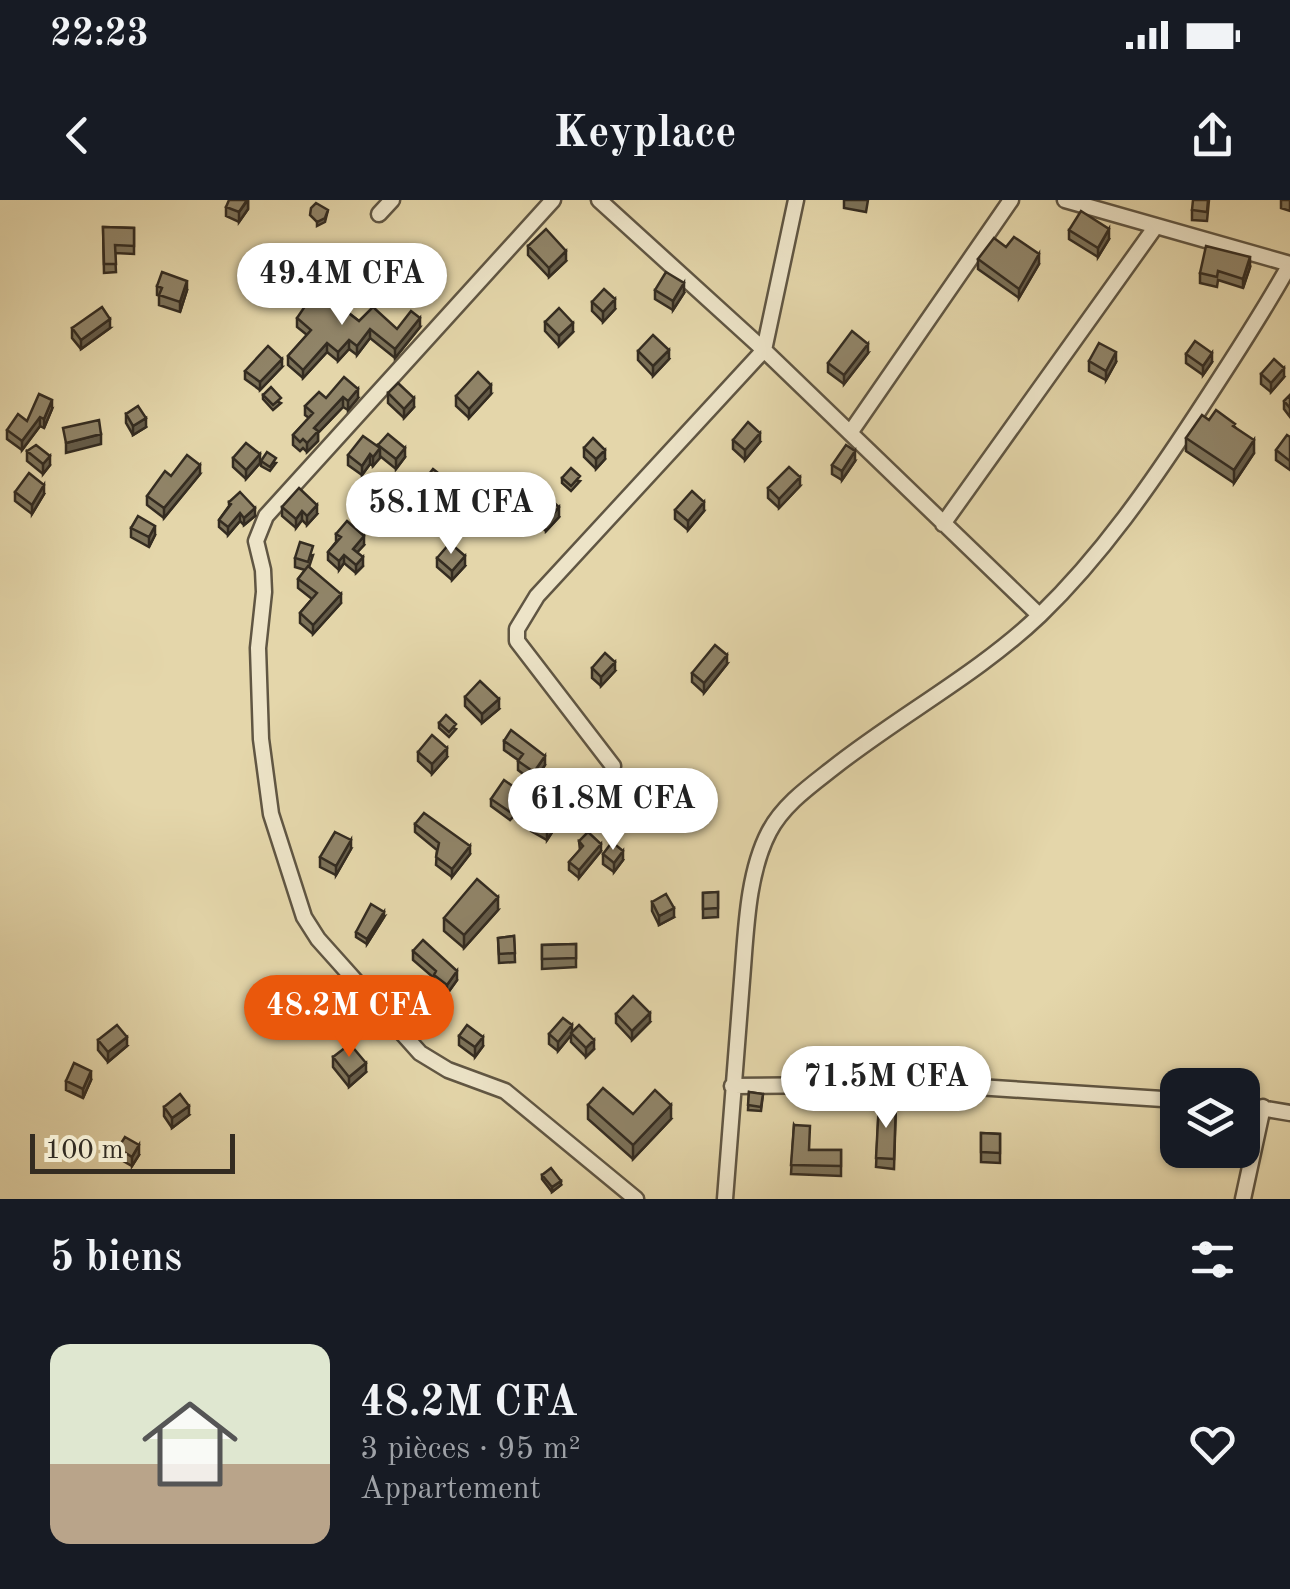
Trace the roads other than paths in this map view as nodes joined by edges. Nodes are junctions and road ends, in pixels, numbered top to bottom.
1 (392, 200) edge
2 (553, 200) edge
3 (599, 200) edge
4 (796, 200) edge
5 (1012, 200) edge
6 (1065, 200) edge
7 (380, 214) dead end
8 (1156, 226) junction
9 (1290, 264) edge
10 (764, 350) junction
11 (850, 433) junction
12 (944, 524) junction
13 (1039, 615) junction
14 (613, 766) dead end
15 (732, 1086) junction
16 (1160, 1099) edge
17 (1260, 1107) edge
18 (1263, 1107) junction
19 (1290, 1113) edge
20 (636, 1199) edge
21 (725, 1199) edge
22 (1243, 1199) edge

1 - 7 street
2 - 20 street
3 - 10 street
4 - 10 street
5 - 11 street
6 - 8 street
8 - 9 street
8 - 12 street
9 - 13 street
10 - 11 street
10 - 14 street
11 - 12 street
12 - 13 street
13 - 15 street
15 - 16 street
15 - 21 street
17 - 18 street
18 - 19 street
18 - 22 street

